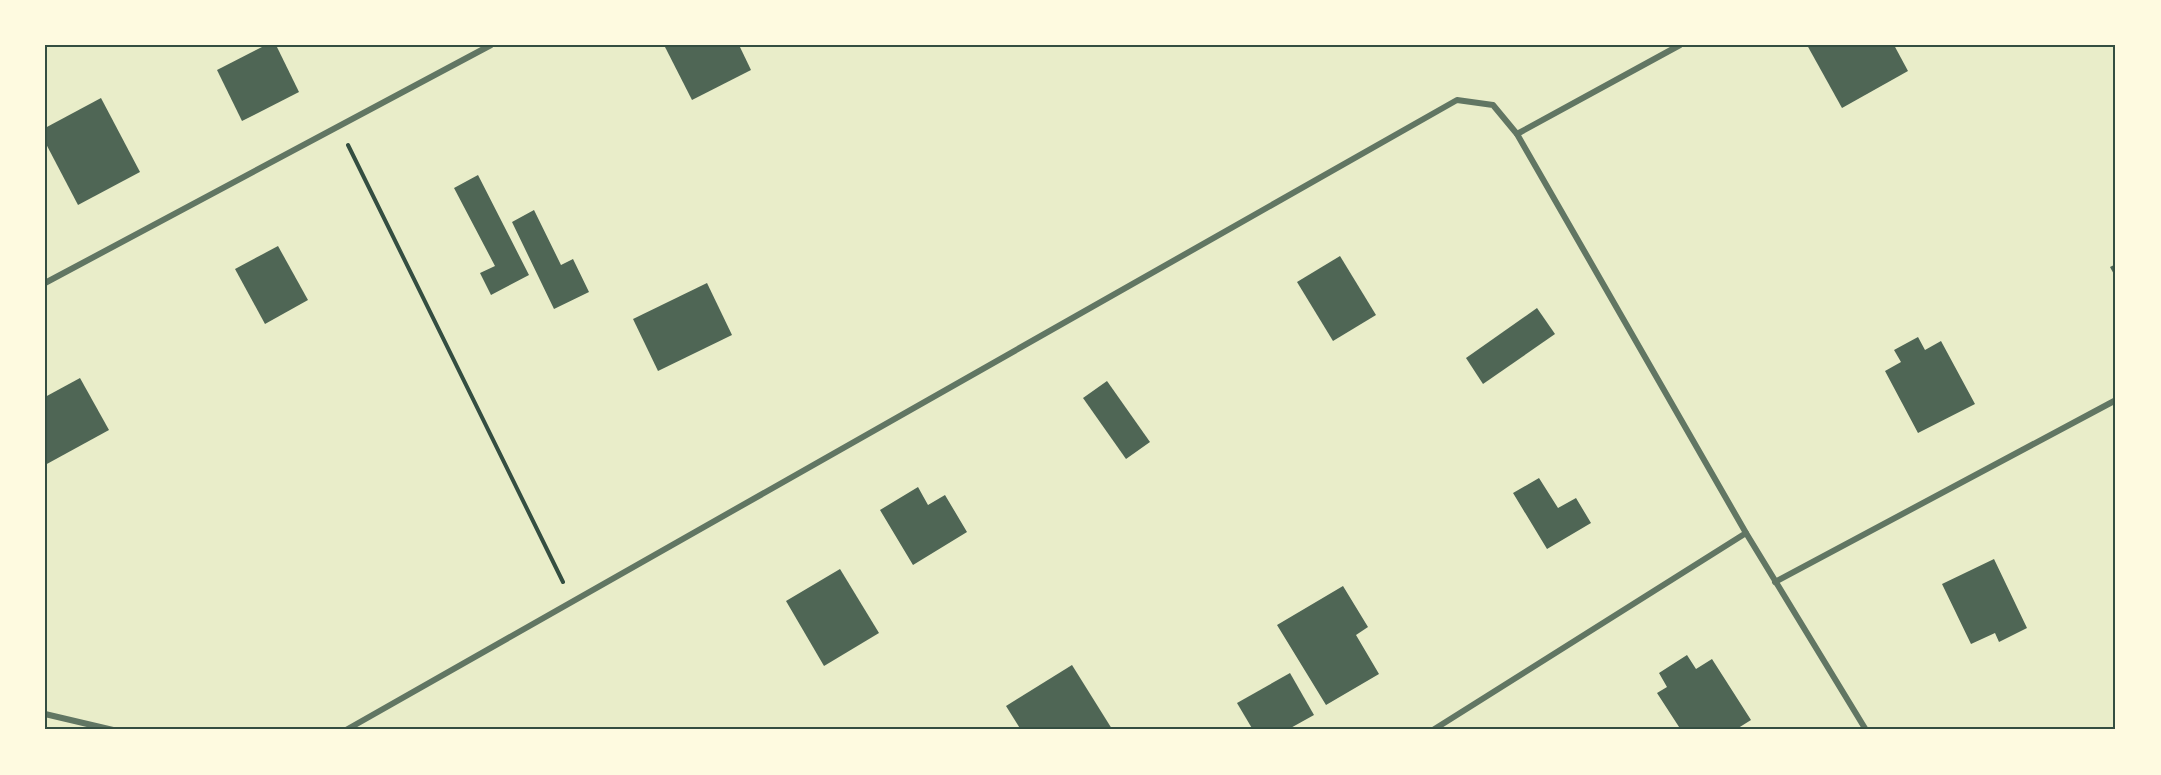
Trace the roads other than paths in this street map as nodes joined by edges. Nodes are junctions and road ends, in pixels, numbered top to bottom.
1 (491, 45) edge
2 (1680, 45) edge
3 (1517, 134) junction
4 (45, 283) edge
5 (2116, 400) edge
6 (1746, 533) junction
7 (1775, 582) junction
8 (45, 714) edge
9 (113, 730) edge
10 (347, 730) edge
11 (1433, 730) edge
12 (1866, 730) edge

1 - 4 street
2 - 3 street
3 - 6 street
3 - 10 street
5 - 7 street
6 - 7 street
6 - 11 street
7 - 12 street
8 - 9 street

